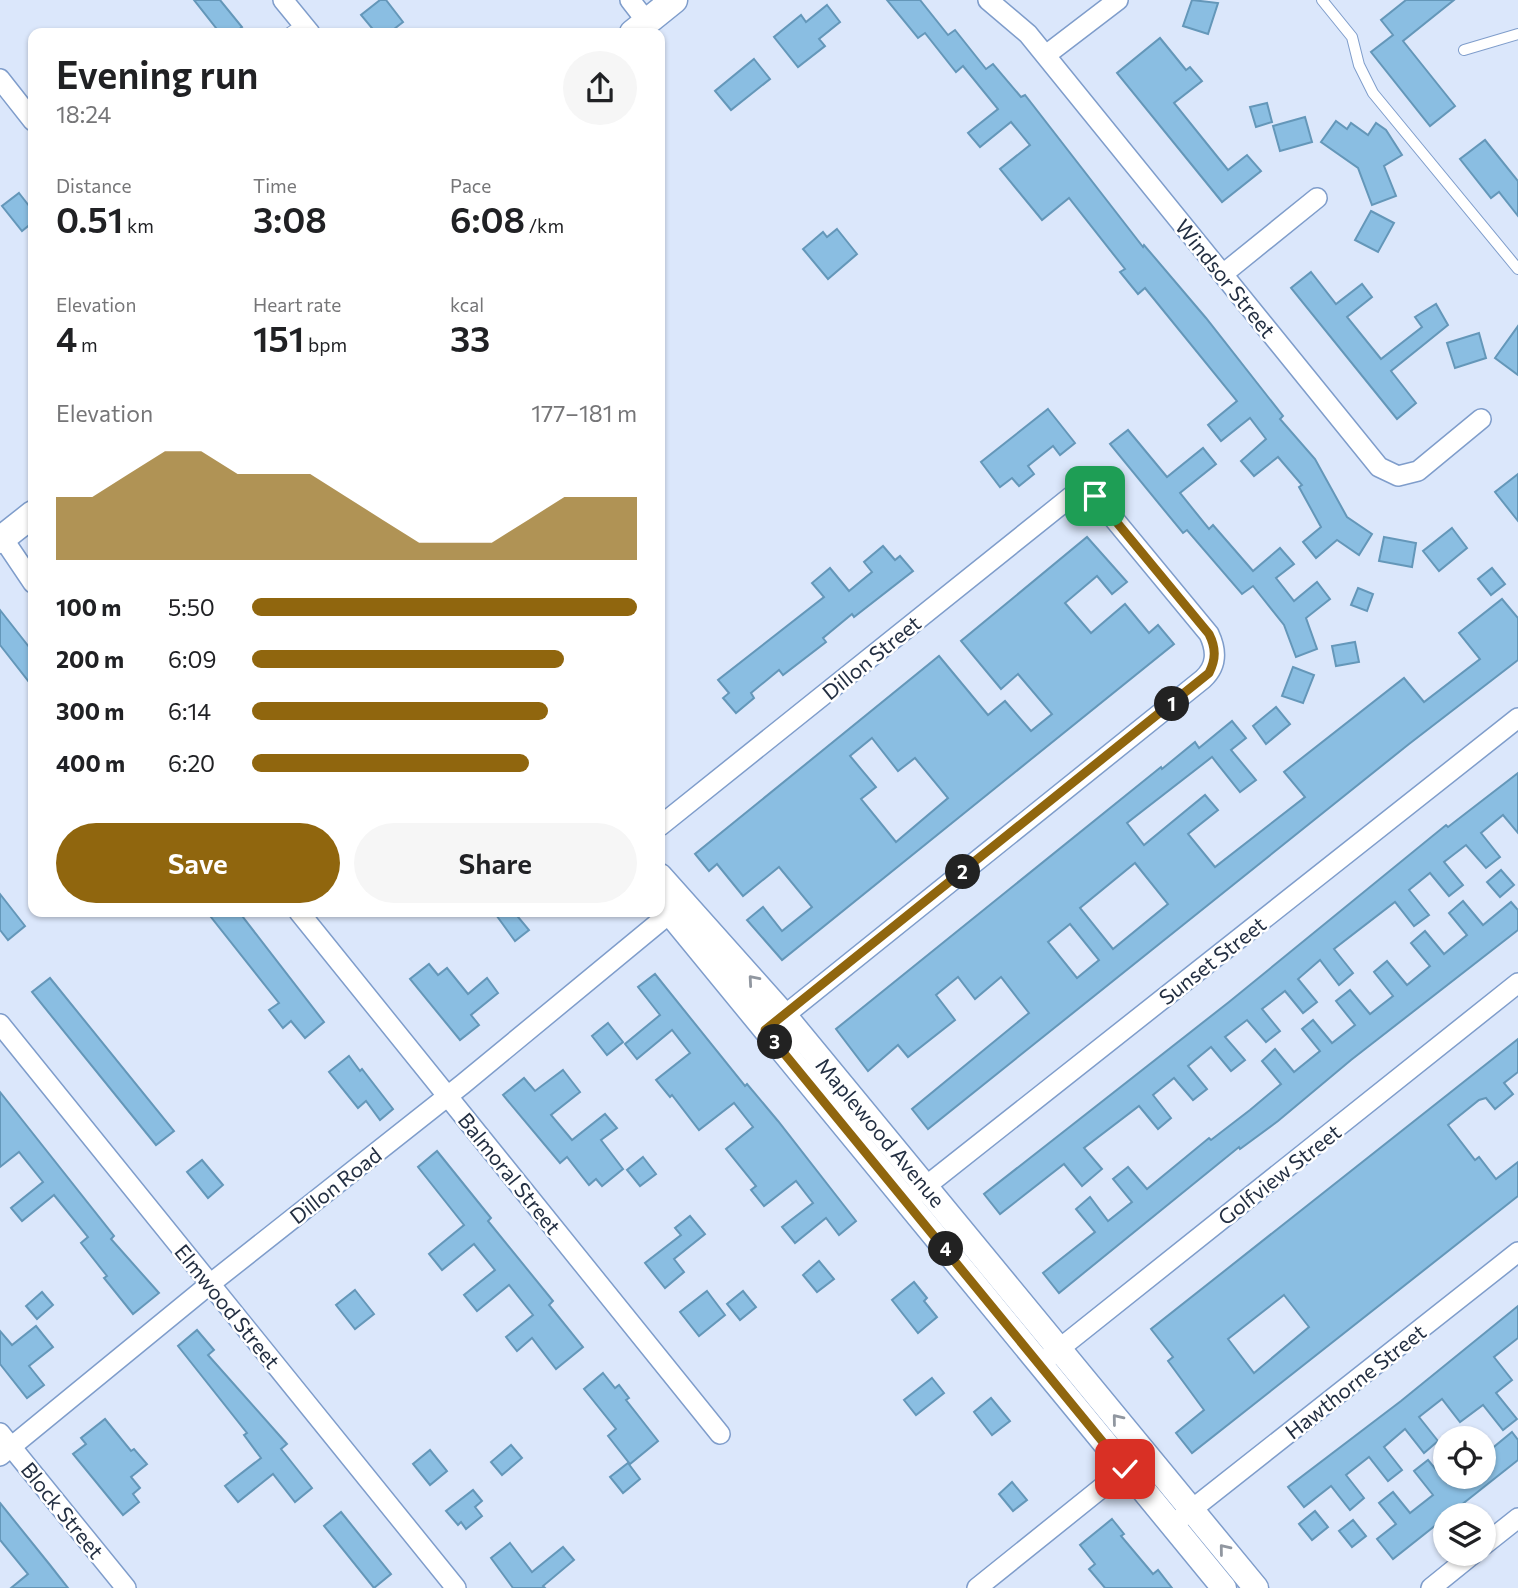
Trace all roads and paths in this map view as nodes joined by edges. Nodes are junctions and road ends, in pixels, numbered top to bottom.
1 (284, 0) edge
2 (630, 0) edge
3 (674, 0) edge
4 (989, 0) edge
5 (1118, 0) edge
6 (1322, 0) edge
7 (640, 27) edge
8 (299, 28) edge
9 (1518, 34) edge
10 (1464, 50) dead end
11 (1046, 55) junction
12 (0, 79) edge
13 (28, 115) edge
14 (1317, 198) dead end
15 (1518, 269) edge
16 (1223, 274) junction
17 (1482, 419) dead end
18 (28, 518) edge
19 (1, 538) edge
20 (28, 576) edge
21 (1518, 718) edge
22 (665, 822) edge
23 (665, 882) edge
24 (665, 909) edge
25 (303, 917) edge
26 (654, 917) edge
27 (1518, 984) edge
28 (775, 1022) junction
29 (0, 1024) edge
30 (448, 1096) junction
31 (917, 1194) junction
32 (1518, 1252) edge
33 (210, 1284) junction
34 (1060, 1348) junction
35 (1040, 1364) junction
36 (720, 1434) dead end
37 (4, 1445) edge
38 (1125, 1469) junction
39 (1182, 1518) junction
40 (1518, 1518) edge
41 (1496, 1535) edge
42 (1458, 1566) edge
43 (126, 1588) edge
44 (456, 1588) edge
45 (977, 1588) edge
46 (1224, 1588) edge
47 (1255, 1588) edge
48 (1431, 1588) edge

1 - 8 street
2 - 7 street
3 - 7 main road
4 - 11 street, Windsor Street
5 - 11 street
6 - 15 lane
9 - 10 lane
11 - 16 street, Windsor Street
12 - 13 street
14 - 16 street
16 - 17 street, Windsor Street
18 - 19 main road
19 - 20 street
21 - 31 street, Sunset Street
22 - 28 street, Dillon Street
28 -> 23 street, Maplewood Avenue
24 - 28 street, Maplewood Avenue
25 - 30 street, Balmoral Street
26 - 30 street, Dillon Road
27 - 34 street, Golfview Street
28 - 31 street, Maplewood Avenue
29 - 33 street, Elmwood Street
30 - 33 street, Dillon Road
30 - 36 street, Balmoral Street
31 - 34 street, Maplewood Avenue
31 - 35 street, Maplewood Avenue
32 - 39 street, Hawthorne Street
33 - 37 street, Dillon Road
33 - 44 street, Elmwood Street
34 - 35 street, Golfview Street
39 -> 34 street, Maplewood Avenue
35 - 38 street, Maplewood Avenue
37 - 43 street, Block Street
38 - 39 street, Maplewood Avenue
38 - 45 street
39 - 46 street, Maplewood Avenue
47 -> 39 street, Maplewood Avenue
40 - 41 street
42 - 48 street

